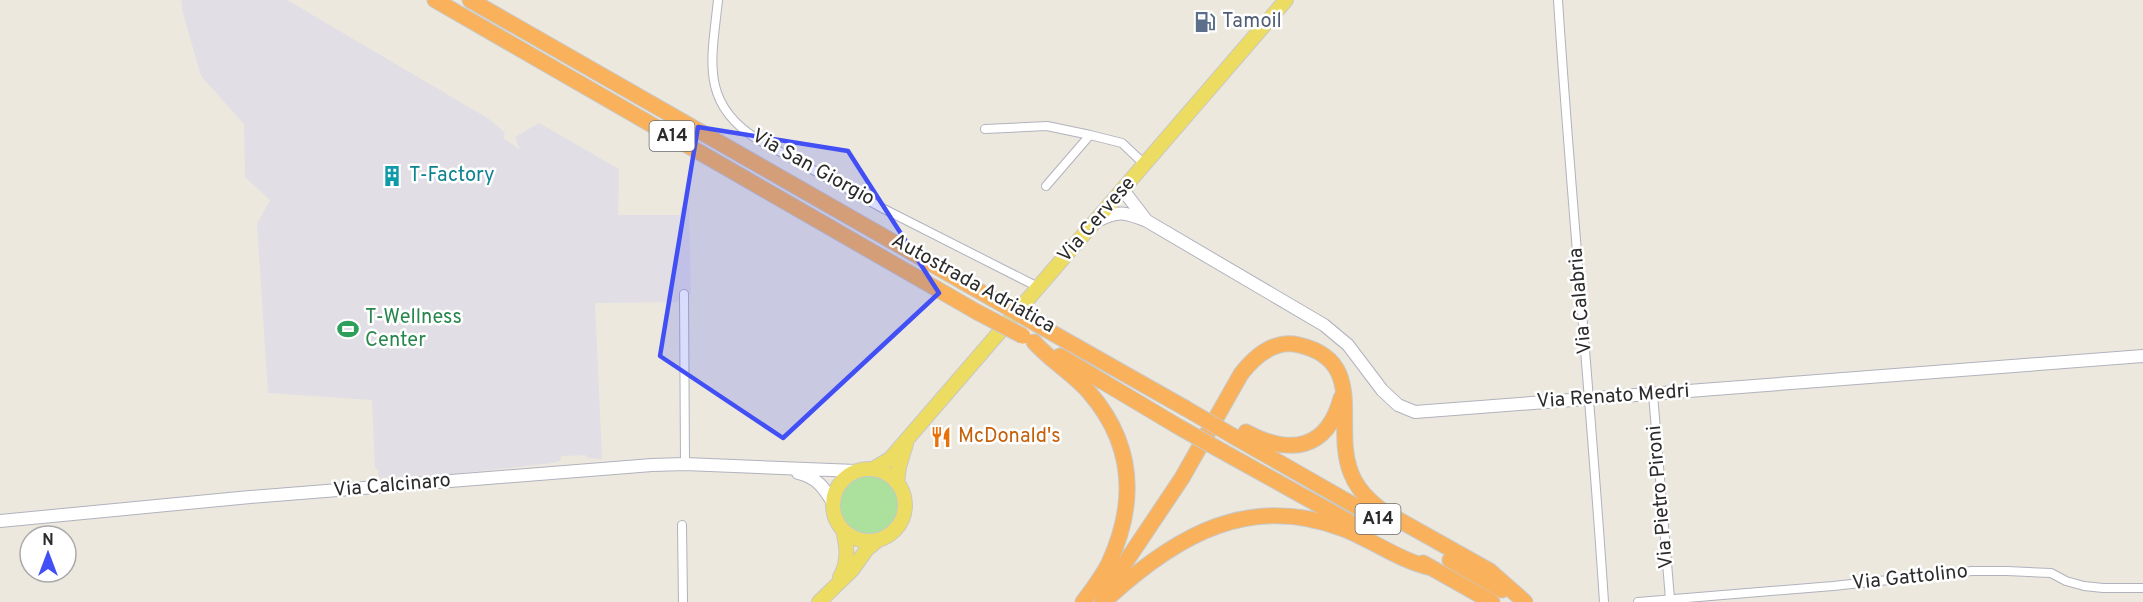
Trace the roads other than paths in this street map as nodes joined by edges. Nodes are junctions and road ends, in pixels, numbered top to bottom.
1 (435, 0) edge
2 (470, 0) edge
3 (718, 0) edge
4 (1286, 0) edge
5 (1558, 0) edge
6 (985, 129) dead end
7 (1090, 135) junction
8 (1143, 166) junction
9 (1046, 186) dead end
10 (1123, 190) junction
11 (1096, 221) junction
12 (1147, 221) junction
13 (1038, 287) junction
14 (684, 294) dead end
15 (1028, 339) junction
16 (2143, 356) edge
17 (1343, 390) junction
18 (1653, 394) junction
19 (1590, 399) junction
20 (1234, 432) junction
21 (907, 440) junction
22 (685, 464) junction
23 (873, 469) junction
24 (785, 470) junction
25 (856, 471) junction
26 (897, 483) junction
27 (832, 503) junction
28 (0, 521) edge
29 (682, 525) dead end
30 (843, 530) junction
31 (878, 540) junction
32 (1432, 568) junction
33 (1117, 575) junction
34 (2143, 588) edge
35 (827, 596) edge
36 (1670, 599) junction
37 (683, 602) edge
38 (1083, 602) edge
39 (1090, 602) edge
40 (1103, 602) edge
41 (1492, 602) edge
42 (1524, 602) edge
43 (1604, 602) edge
44 (1638, 602) edge

1 - 15 highway, Autostrada Adriatica / A14, bridge
2 - 20 highway, Autostrada Adriatica / A14, bridge
3 - 13 street, Via San Giorgio
4 - 8 main road, Via Cervese
5 - 19 street, Via Calabria
6 - 7 street
7 - 8 street
7 - 9 street
8 - 10 main road, Via Cervese
10 - 11 main road, Via Cervese
10 - 12 street, Via Renato Medri
11 - 12 street, Via Renato Medri
11 - 13 main road, Via Cervese
12 - 19 street, Via Renato Medri
13 - 21 main road, Via Cervese
14 - 22 street
15 - 32 highway, Autostrada Adriatica / A14, bridge
15 - 38 highway
16 - 18 street, Via Renato Medri
17 - 20 highway
17 - 33 highway
17 - 42 highway
18 - 19 street, Via Renato Medri
18 - 36 street, Via Pietro Pironi
19 - 43 street, Via Calabria
20 - 42 highway, Autostrada Adriatica / A14
21 - 23 main road, Via Cervese
21 - 26 main road, Via Cervese
22 - 24 street, Via Calcinaro
22 - 28 street, Via Calcinaro
23 - 25 main road
23 - 26 main road
24 - 25 street, Via Calcinaro
24 - 27 street, Via Calcinaro
25 - 27 main road
26 - 31 main road
27 - 30 main road
29 - 37 street
30 - 31 main road
30 - 35 main road
31 - 35 main road
32 - 40 highway
32 - 41 highway, Autostrada Adriatica / A14
33 - 39 highway
33 - 40 highway
34 - 36 street, Via Gattolino
36 - 44 street, Via Gattolino

